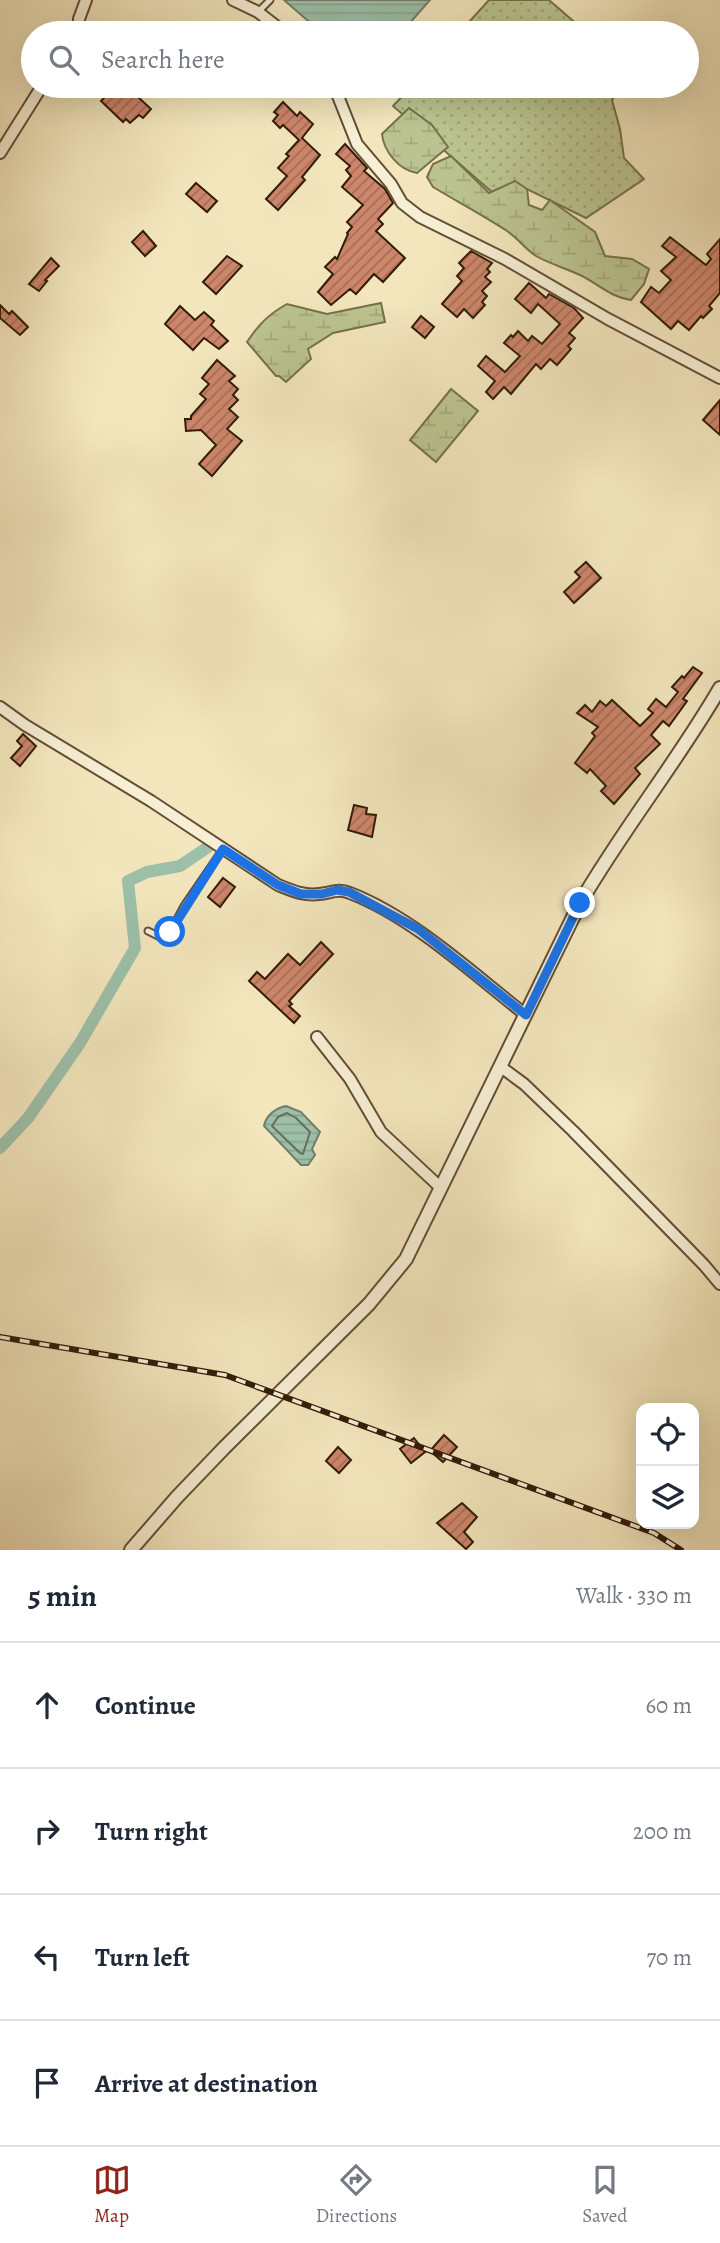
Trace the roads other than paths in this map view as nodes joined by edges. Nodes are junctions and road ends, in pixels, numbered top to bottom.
1 (86, 0) edge
2 (233, 0) edge
3 (270, 0) edge
4 (258, 12) junction
5 (79, 21) edge
6 (270, 21) edge
7 (34, 98) edge
8 (339, 98) edge
9 (0, 153) edge
10 (720, 378) edge
11 (720, 688) edge
12 (0, 707) edge
13 (218, 846) junction
14 (148, 931) dead end
15 (526, 1015) junction
16 (317, 1037) dead end
17 (500, 1067) junction
18 (441, 1188) junction
19 (720, 1284) edge
20 (131, 1550) edge

1 - 5 street
2 - 4 street
3 - 4 lane
4 - 6 street
7 - 9 street
8 - 10 street
11 - 15 street
12 - 13 street
13 - 14 lane
13 - 15 street
15 - 17 street
16 - 18 street
17 - 18 street
17 - 19 street
18 - 20 street

